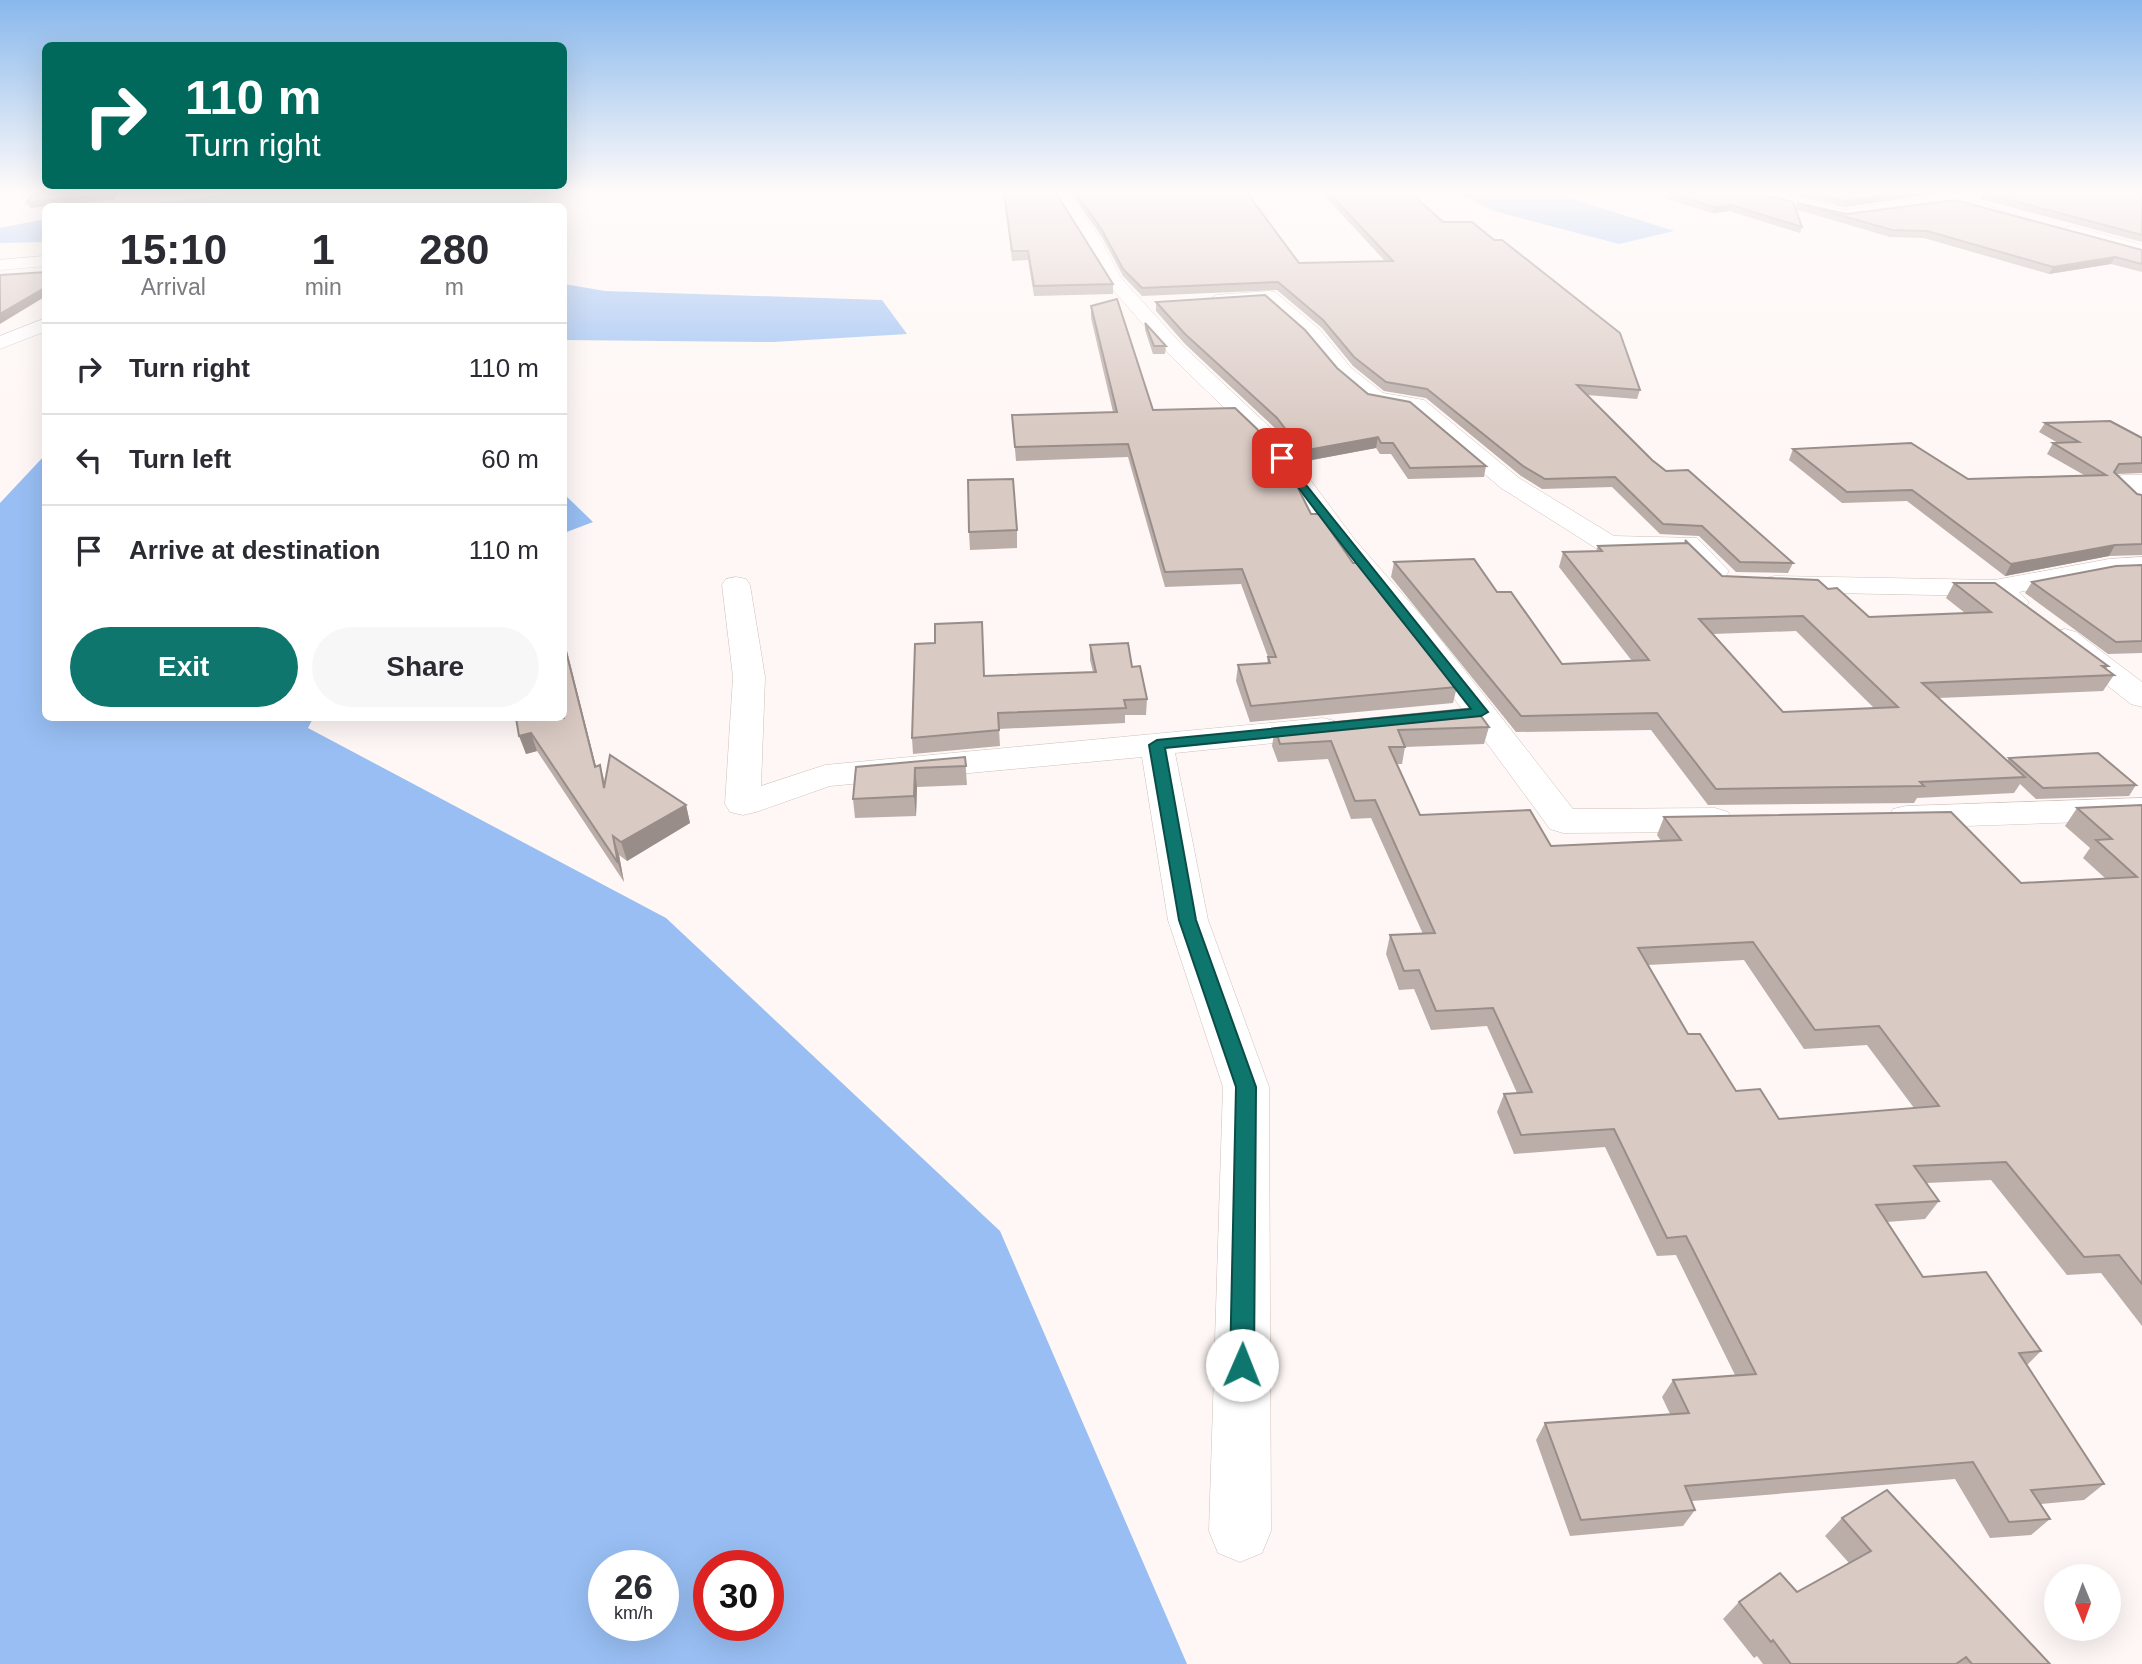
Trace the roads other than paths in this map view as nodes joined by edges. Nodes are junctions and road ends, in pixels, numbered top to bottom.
1 (1109, 271) edge
2 (1189, 302) edge
3 (42, 326) edge
4 (0, 343) edge
5 (2142, 482) edge
6 (2142, 498) edge
7 (2142, 565) edge
8 (736, 585) dead end
9 (1995, 588) junction
10 (2142, 696) edge
11 (1359, 724) edge
12 (1157, 745) junction
13 (2142, 809) edge
14 (1876, 818) edge
15 (1740, 819) edge
16 (1240, 1531) dead end

1 - 15 street
2 - 9 street
3 - 4 street
5 - 6 street
7 - 9 street
8 - 12 street
9 - 10 street
11 - 12 street
12 - 16 street
13 - 14 street

